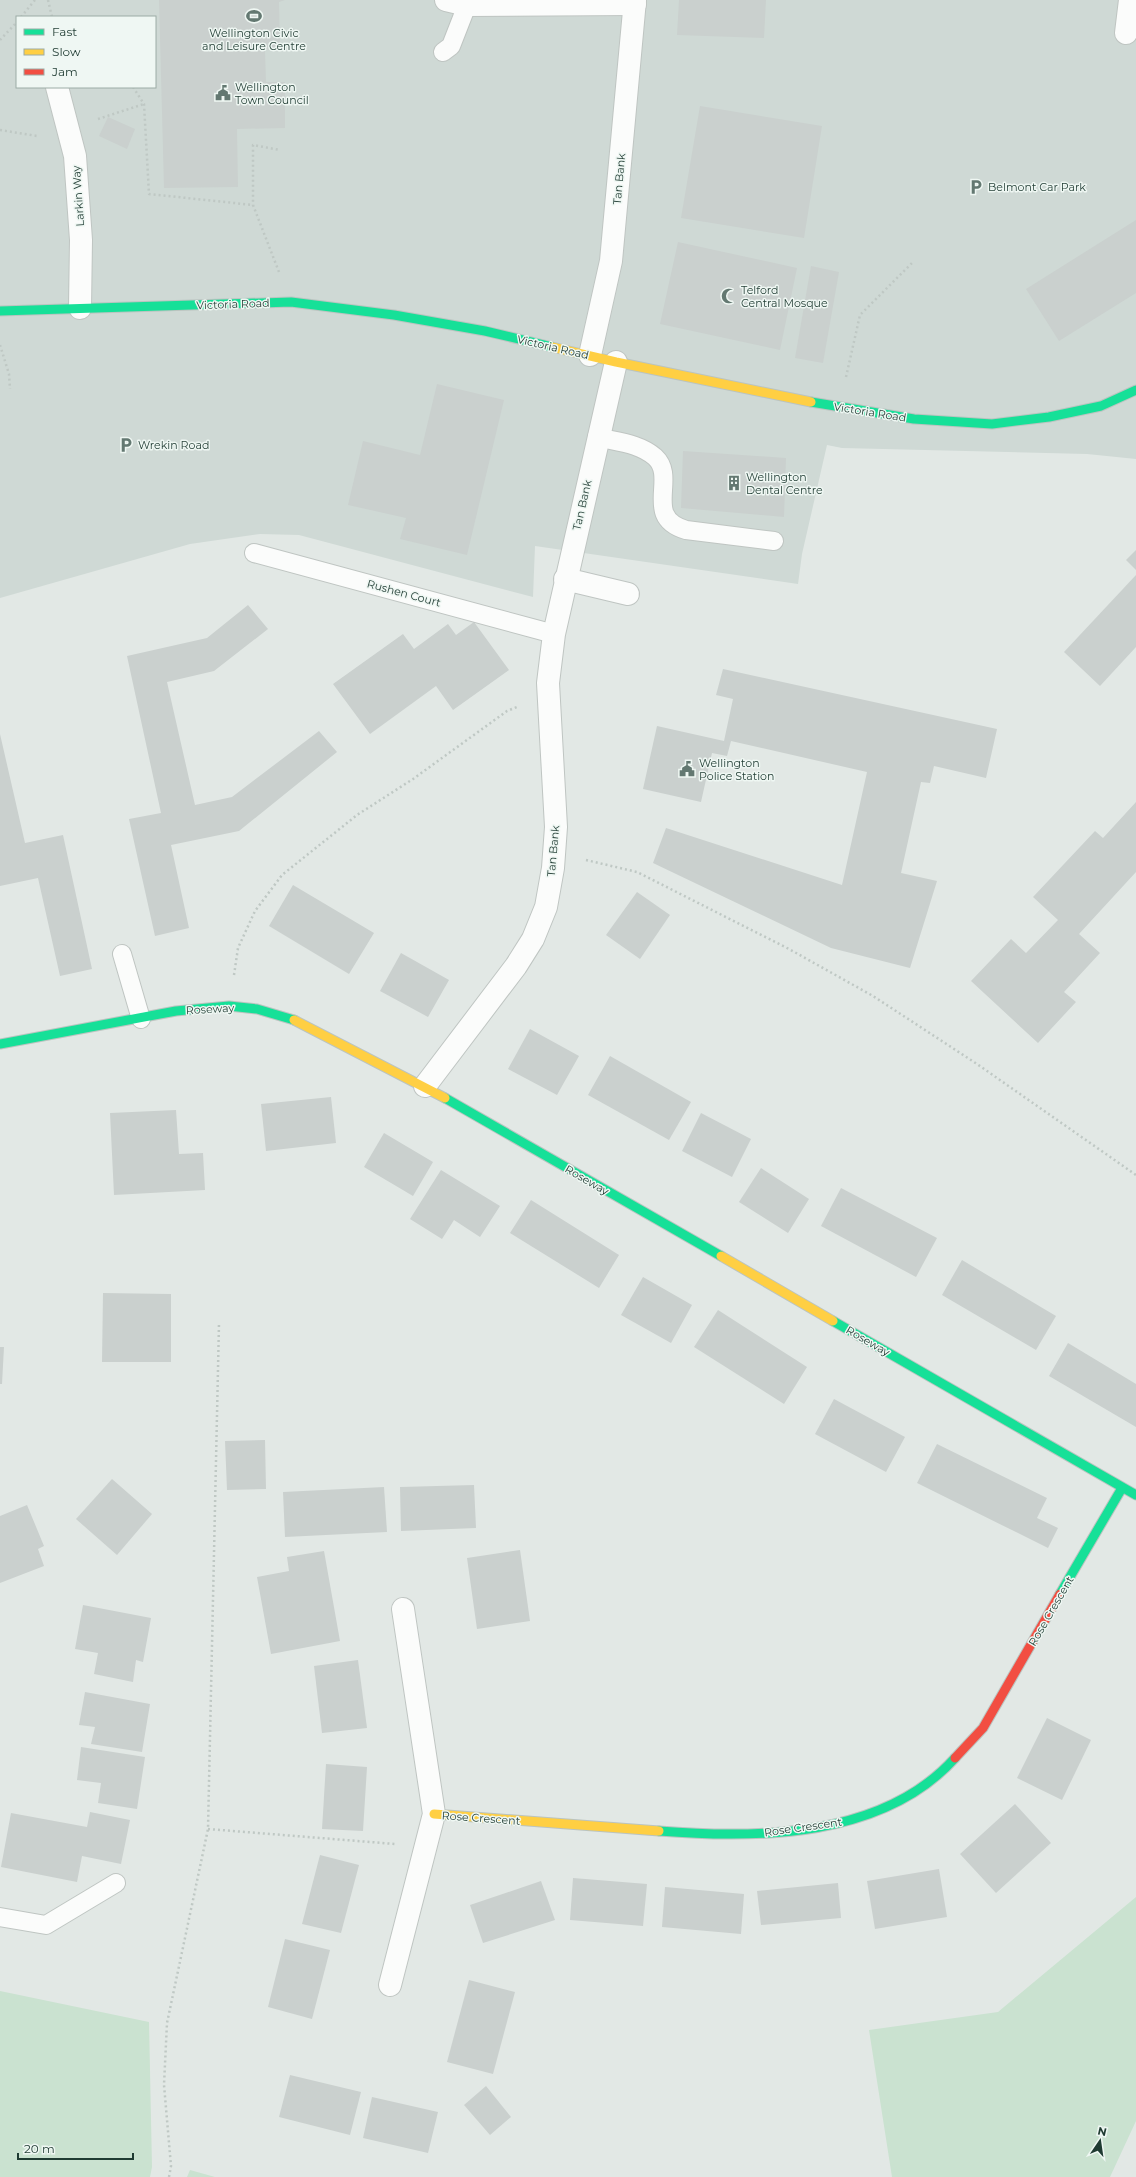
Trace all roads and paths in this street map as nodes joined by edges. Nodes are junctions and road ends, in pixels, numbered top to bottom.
1 (35, 0) edge
2 (48, 0) edge
3 (446, 0) edge
4 (1130, 0) edge
5 (635, 2) edge
6 (468, 5) junction
7 (22, 16) edge
8 (52, 16) edge
9 (16, 23) edge
10 (1126, 33) dead end
11 (0, 40) edge
12 (443, 52) dead end
13 (57, 88) edge
14 (134, 88) edge
15 (280, 150) dead end
16 (253, 205) junction
17 (914, 261) dead end
18 (291, 302) junction
19 (80, 308) junction
20 (0, 311) edge
21 (0, 345) edge
22 (590, 355) junction
23 (616, 362) junction
24 (10, 389) dead end
25 (1136, 390) edge
26 (1101, 406) junction
27 (1122, 406) dead end
28 (838, 407) junction
29 (597, 437) junction
30 (774, 541) dead end
31 (254, 553) dead end
32 (565, 579) junction
33 (628, 594) dead end
34 (554, 634) junction
35 (549, 693) junction
36 (554, 852) junction
37 (122, 954) dead end
38 (229, 1006) junction
39 (141, 1019) junction
40 (0, 1044) edge
41 (425, 1086) junction
42 (1136, 1175) edge
43 (219, 1323) dead end
44 (1122, 1488) junction
45 (1136, 1495) edge
46 (403, 1609) dead end
47 (434, 1814) junction
48 (208, 1829) junction
49 (400, 1844) dead end
50 (116, 1883) dead end
51 (0, 1917) edge
52 (390, 1985) dead end
53 (168, 2177) edge

1 - 7 path
2 - 8 path
3 - 6 street
4 - 10 street
5 - 6 street
5 - 22 street, Tan Bank
6 - 12 lane
9 - 11 path
13 - 19 street, Larkin Way
14 - 16 path
15 - 16 path
16 - 18 path
17 - 28 path
18 - 19 street, Victoria Road
18 - 22 street, Victoria Road
19 - 20 street, Victoria Road
21 - 24 path
22 - 23 street, Victoria Road
23 - 28 street, Victoria Road
23 - 29 street, Tan Bank
25 - 26 street, Victoria Road
26 - 27 street, Victoria Road
26 - 28 street, Victoria Road
29 - 30 lane
29 - 32 street, Tan Bank
31 - 34 lane, Rushen Court
32 - 33 street
32 - 34 street, Tan Bank
34 - 35 street, Tan Bank
35 - 36 street, Tan Bank
35 - 38 path
36 - 41 street, Tan Bank
36 - 42 path
37 - 39 lane
38 - 39 street, Roseway
38 - 41 street, Roseway
39 - 40 street, Roseway
41 - 44 street, Roseway
43 - 48 path
44 - 45 street, Roseway
44 - 47 street, Rose Crescent
46 - 47 street, Rose Crescent
47 - 52 street, Rose Crescent
48 - 49 path
48 - 53 path
50 - 51 lane

